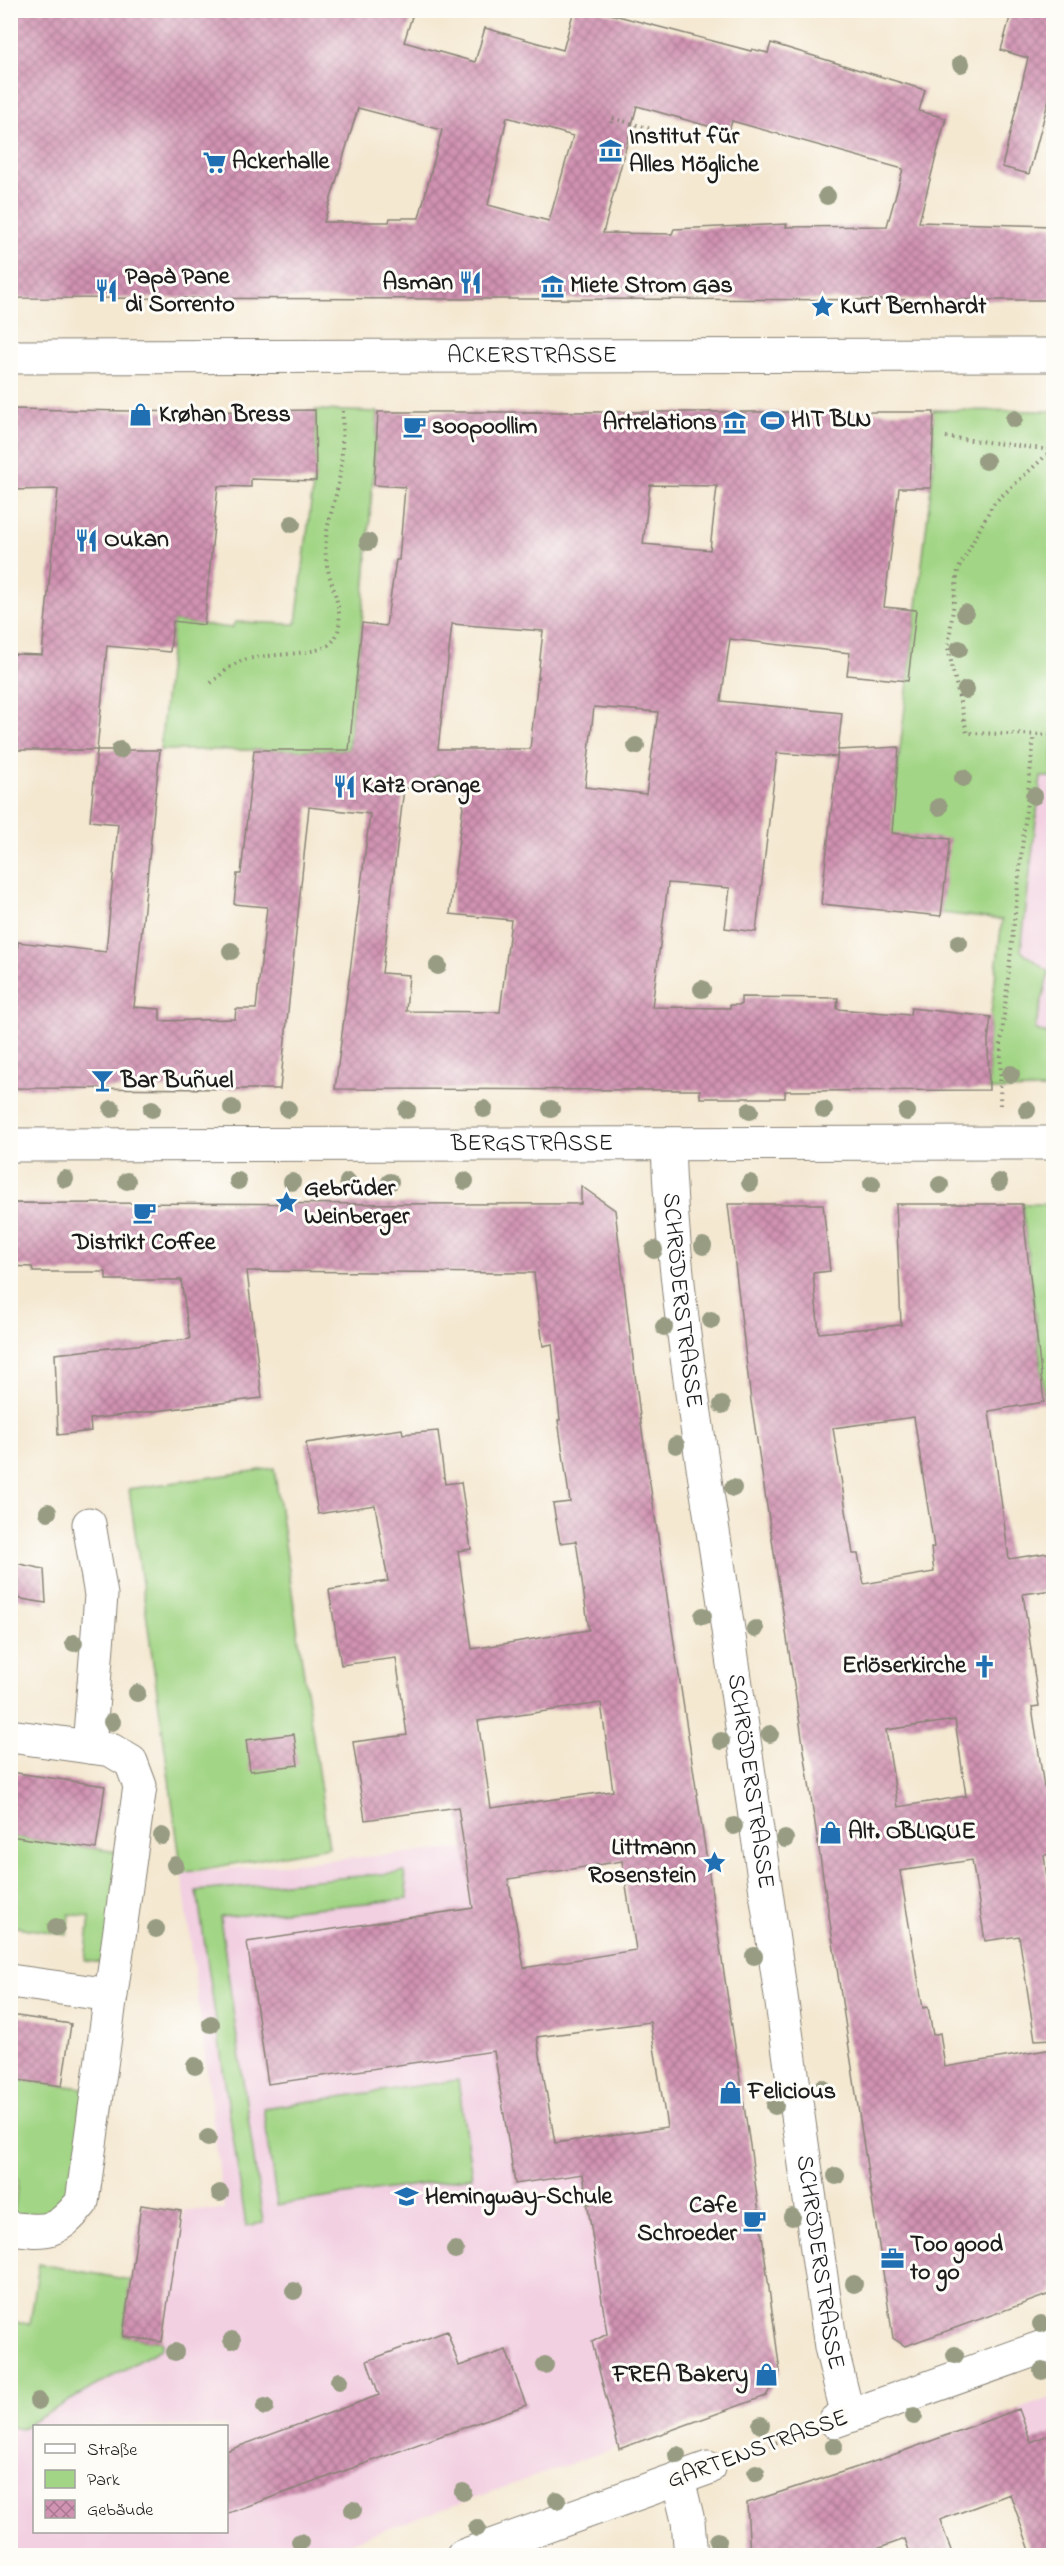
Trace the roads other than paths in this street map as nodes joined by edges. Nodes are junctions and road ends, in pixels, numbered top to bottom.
1 (1053, 355) edge
2 (10, 357) edge
3 (1053, 1143) edge
4 (10, 1145) edge
5 (668, 1145) junction
6 (89, 1524) dead end
7 (10, 1736) edge
8 (88, 1747) junction
9 (10, 1981) edge
10 (111, 1995) junction
11 (10, 2228) edge
12 (1053, 2343) edge
13 (842, 2419) joint
14 (463, 2556) edge
15 (691, 2556) edge

1 - 2 street, ACKERSTRASSE
3 - 5 street, BERGSTRASSE
4 - 5 street, BERGSTRASSE
5 - 13 street, SCHRÖDERSTRASSE
6 - 8 street
7 - 8 street
8 - 10 street
9 - 10 street
10 - 11 street
12 - 13 street, GARTENSTRASSE
14 - 15 street, GARTENSTRASSE

